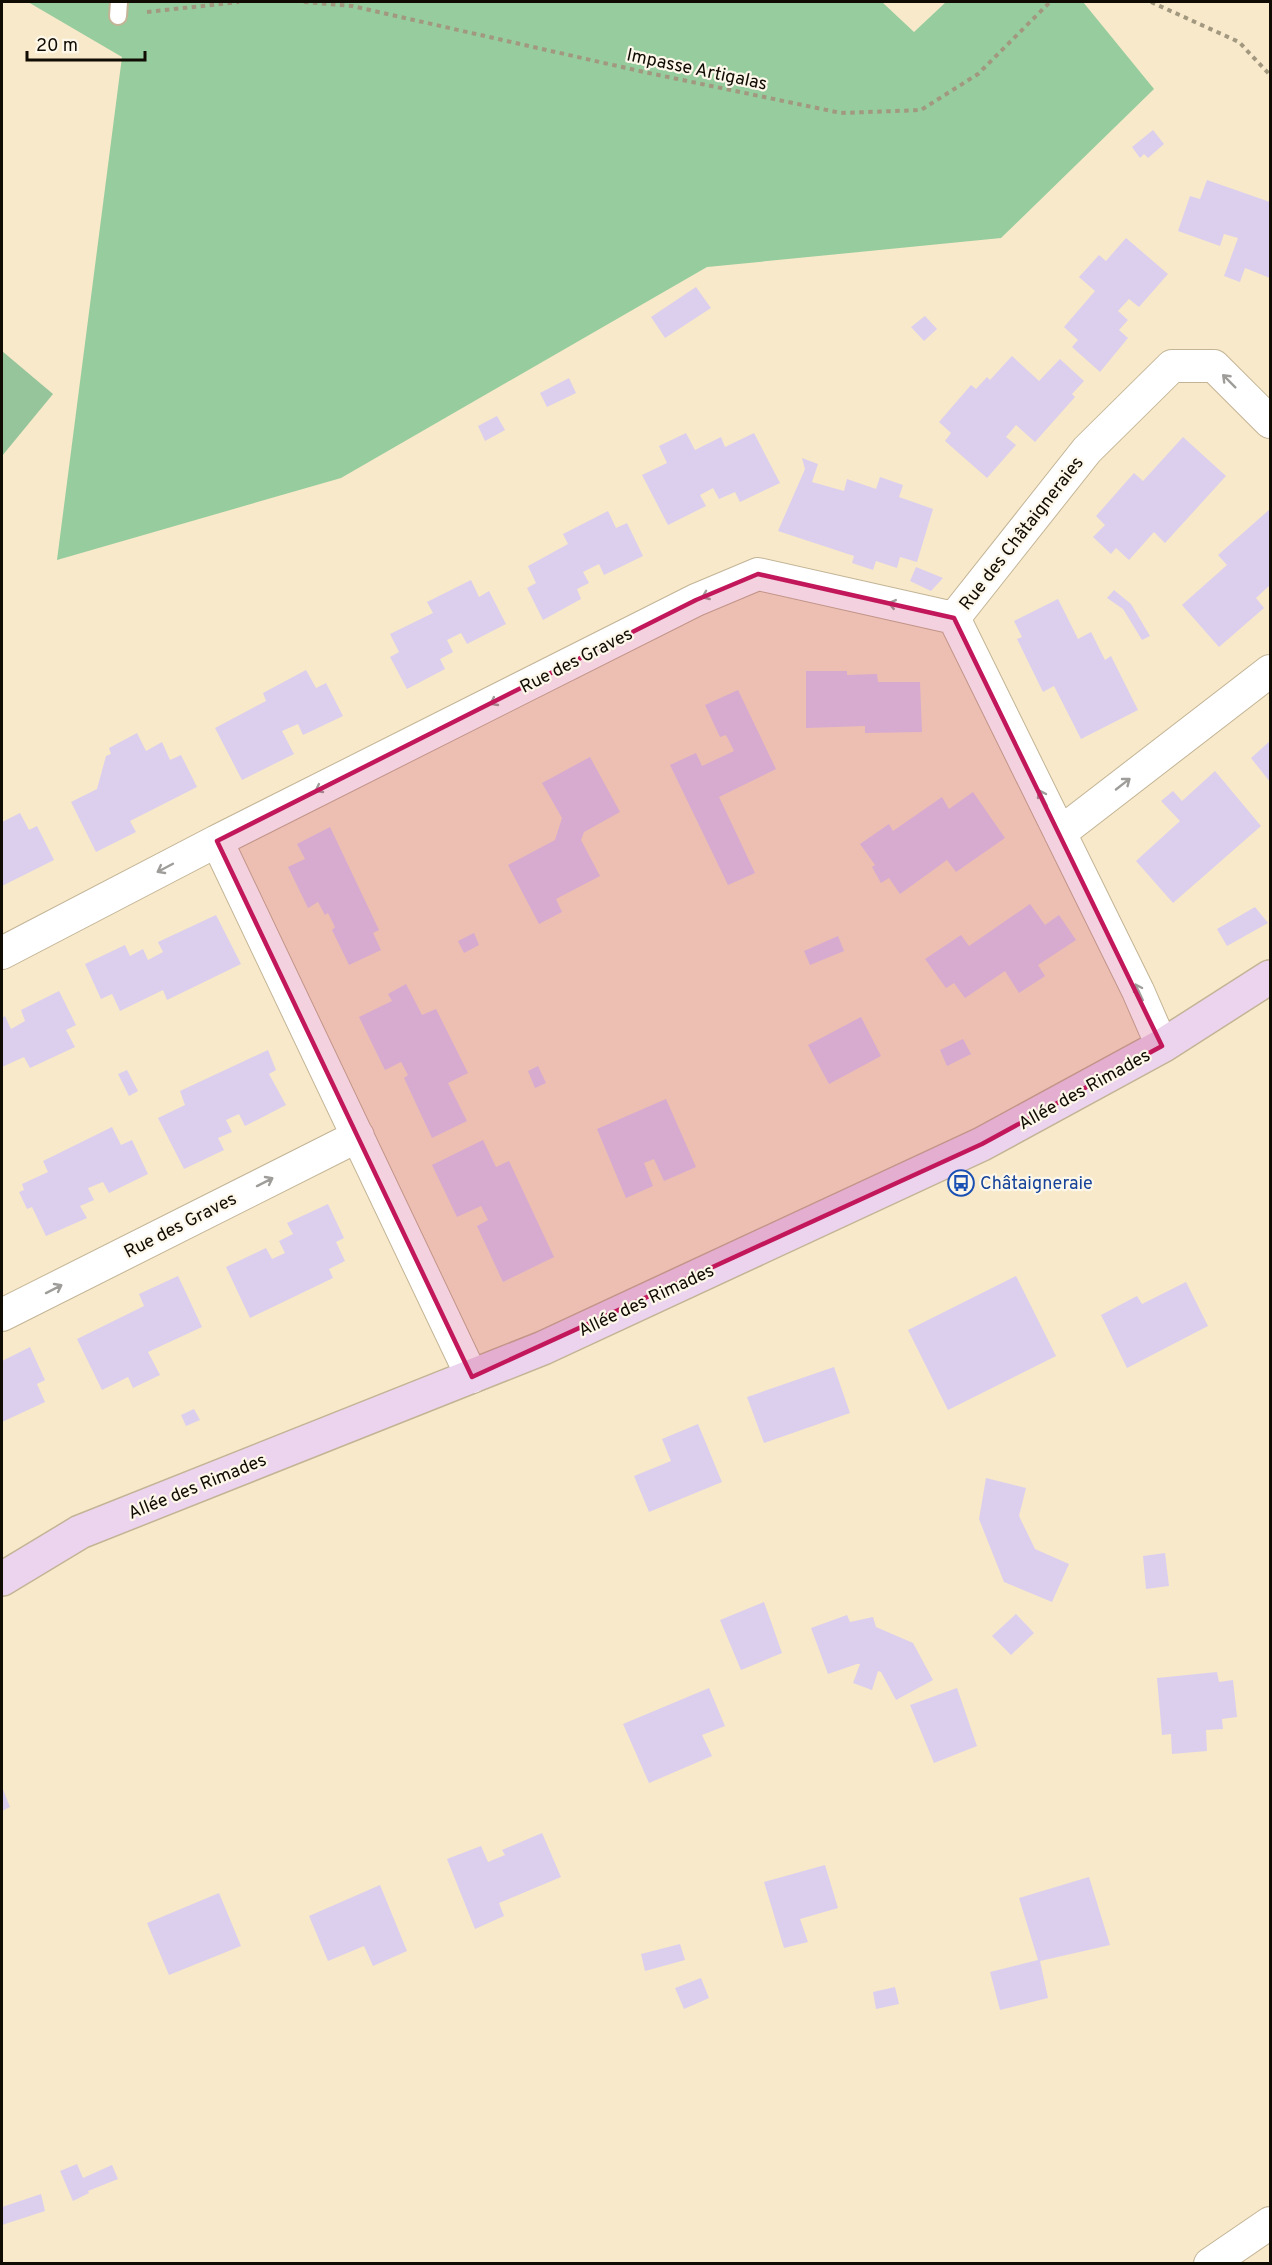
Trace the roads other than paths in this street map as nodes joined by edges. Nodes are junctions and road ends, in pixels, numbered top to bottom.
1 (1270, 422) edge
2 (954, 618) junction
3 (1270, 672) edge
4 (1060, 833) junction
5 (217, 841) junction
6 (2, 953) edge
7 (1270, 977) edge
8 (1162, 1046) junction
9 (358, 1136) junction
10 (2, 1315) edge
11 (472, 1377) junction
12 (2, 1579) edge
13 (1270, 2223) edge
14 (1210, 2264) edge

1 -> 2 street, Rue des Châtaigneraies
4 -> 2 street, Rue des Châtaigneraies
2 -> 5 street, Rue des Graves
4 -> 3 street
8 -> 4 street, Rue des Châtaigneraies
5 -> 6 street, Rue des Graves
5 - 9 street
7 - 8 main road, Allée des Rimades
8 - 11 main road, Allée des Rimades
10 -> 9 street, Rue des Graves
9 - 11 street
11 - 12 main road, Allée des Rimades
13 - 14 street

